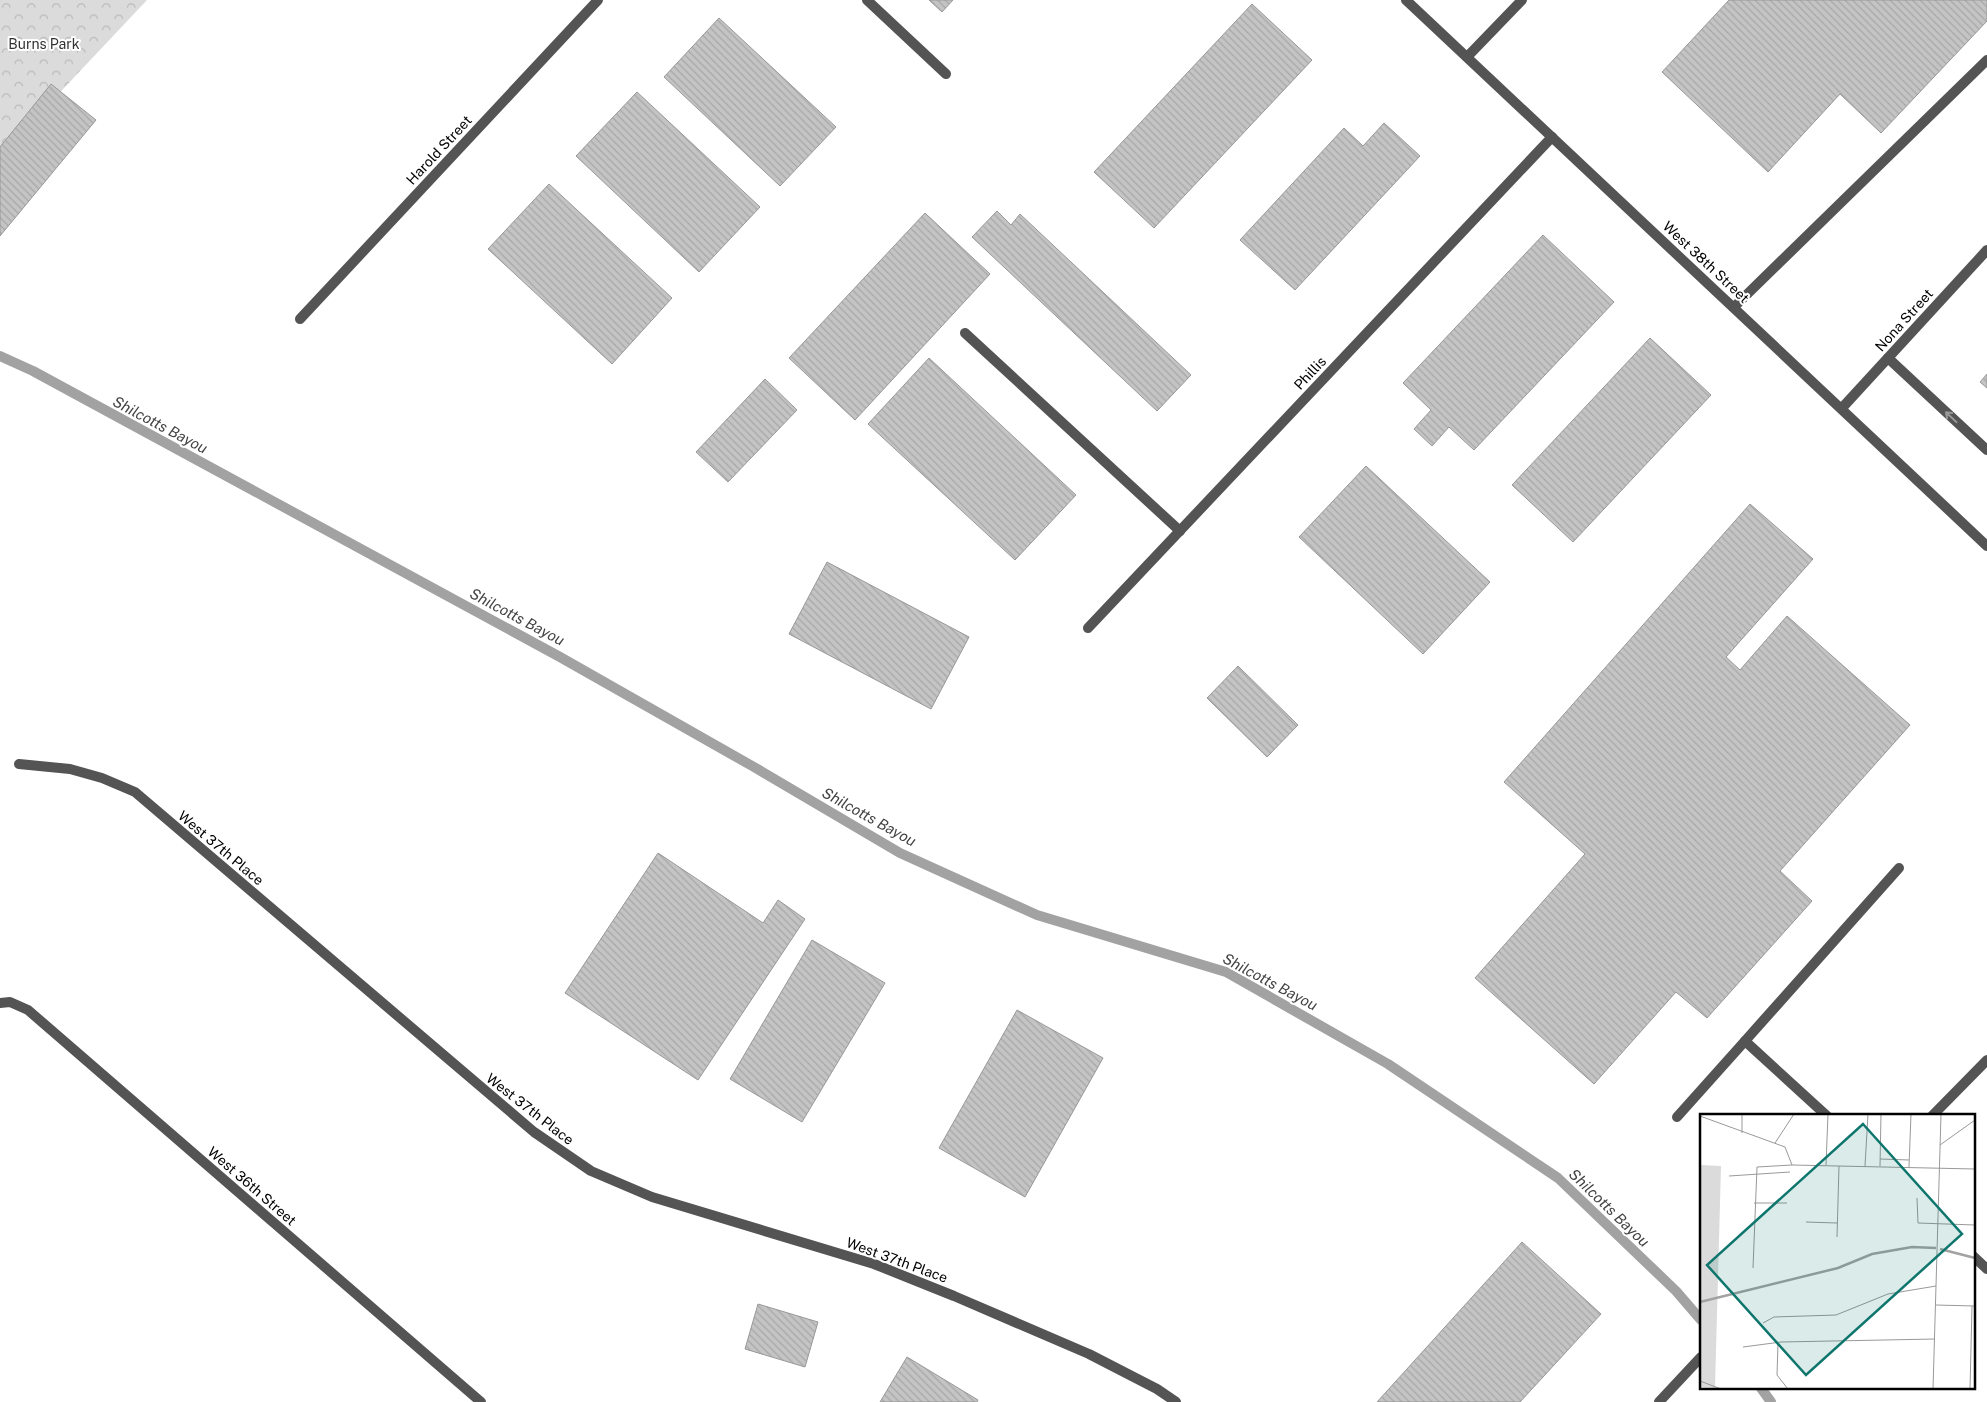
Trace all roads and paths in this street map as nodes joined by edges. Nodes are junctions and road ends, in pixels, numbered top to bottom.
1 (598, 0) edge
2 (867, 0) edge
3 (1406, 0) edge
4 (1522, 0) edge
5 (1467, 57) junction
6 (1987, 60) edge
7 (946, 74) dead end
8 (1552, 137) junction
9 (1987, 250) edge
10 (1734, 308) junction
11 (300, 319) dead end
12 (965, 332) dead end
13 (1888, 358) junction
14 (1842, 408) junction
15 (1987, 450) edge
16 (1180, 531) junction
17 (1987, 546) edge
18 (1088, 628) dead end
19 (19, 764) dead end
20 (1899, 868) dead end
21 (0, 1003) edge
22 (1745, 1041) junction
23 (1987, 1060) edge
24 (1826, 1114) edge
25 (1934, 1114) edge
26 (1677, 1117) dead end
27 (1974, 1257) edge
28 (1987, 1270) edge
29 (1700, 1358) edge
30 (481, 1402) edge
31 (1176, 1402) edge
32 (1659, 1402) edge

1 - 11 street, Harold Street
2 - 7 street
3 - 5 street, West 38th Street
4 - 5 street
5 - 8 street, West 38th Street
6 - 10 street
8 - 10 street, West 38th Street
8 - 16 street, Phillis
9 - 13 street, Nona Street
10 - 14 street, West 38th Street
12 - 16 street
13 - 14 street, Nona Street
15 -> 13 street
14 - 17 street, West 38th Street
16 - 18 street, Phillis
19 - 31 street, West 37th Place
20 - 22 street
21 - 30 street, West 36th Street
22 - 24 street
22 - 26 street
23 - 25 street
27 - 28 street
29 - 32 street

